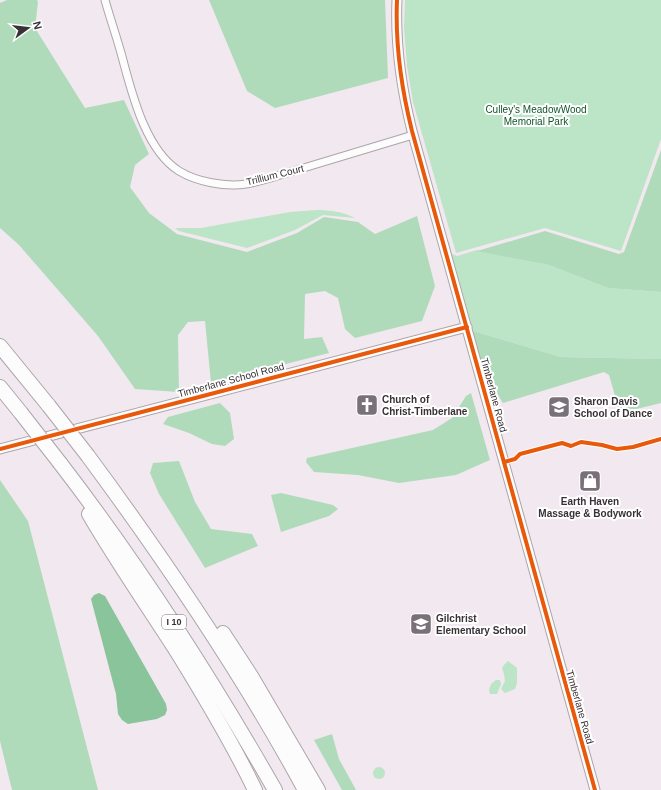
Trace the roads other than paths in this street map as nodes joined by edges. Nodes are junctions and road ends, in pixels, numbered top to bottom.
1 (105, 0) edge
2 (397, 0) edge
3 (413, 135) junction
4 (467, 327) junction
5 (0, 346) edge
6 (0, 387) edge
7 (0, 449) edge
8 (60, 463) junction
9 (122, 501) junction
10 (255, 790) edge
11 (275, 790) edge
12 (304, 790) edge
13 (318, 790) edge
14 (595, 790) edge

1 - 3 street, Trillium Court
2 - 3 street, Timberlane Road
3 - 4 street, Timberlane Road
4 - 7 street, Timberlane School Road
4 - 14 street, Timberlane Road
5 - 9 highway, I 10, bridge
6 - 8 highway, I 10, bridge
8 - 10 highway
8 - 11 highway, I 10
9 - 12 highway, I 10
9 - 13 highway

